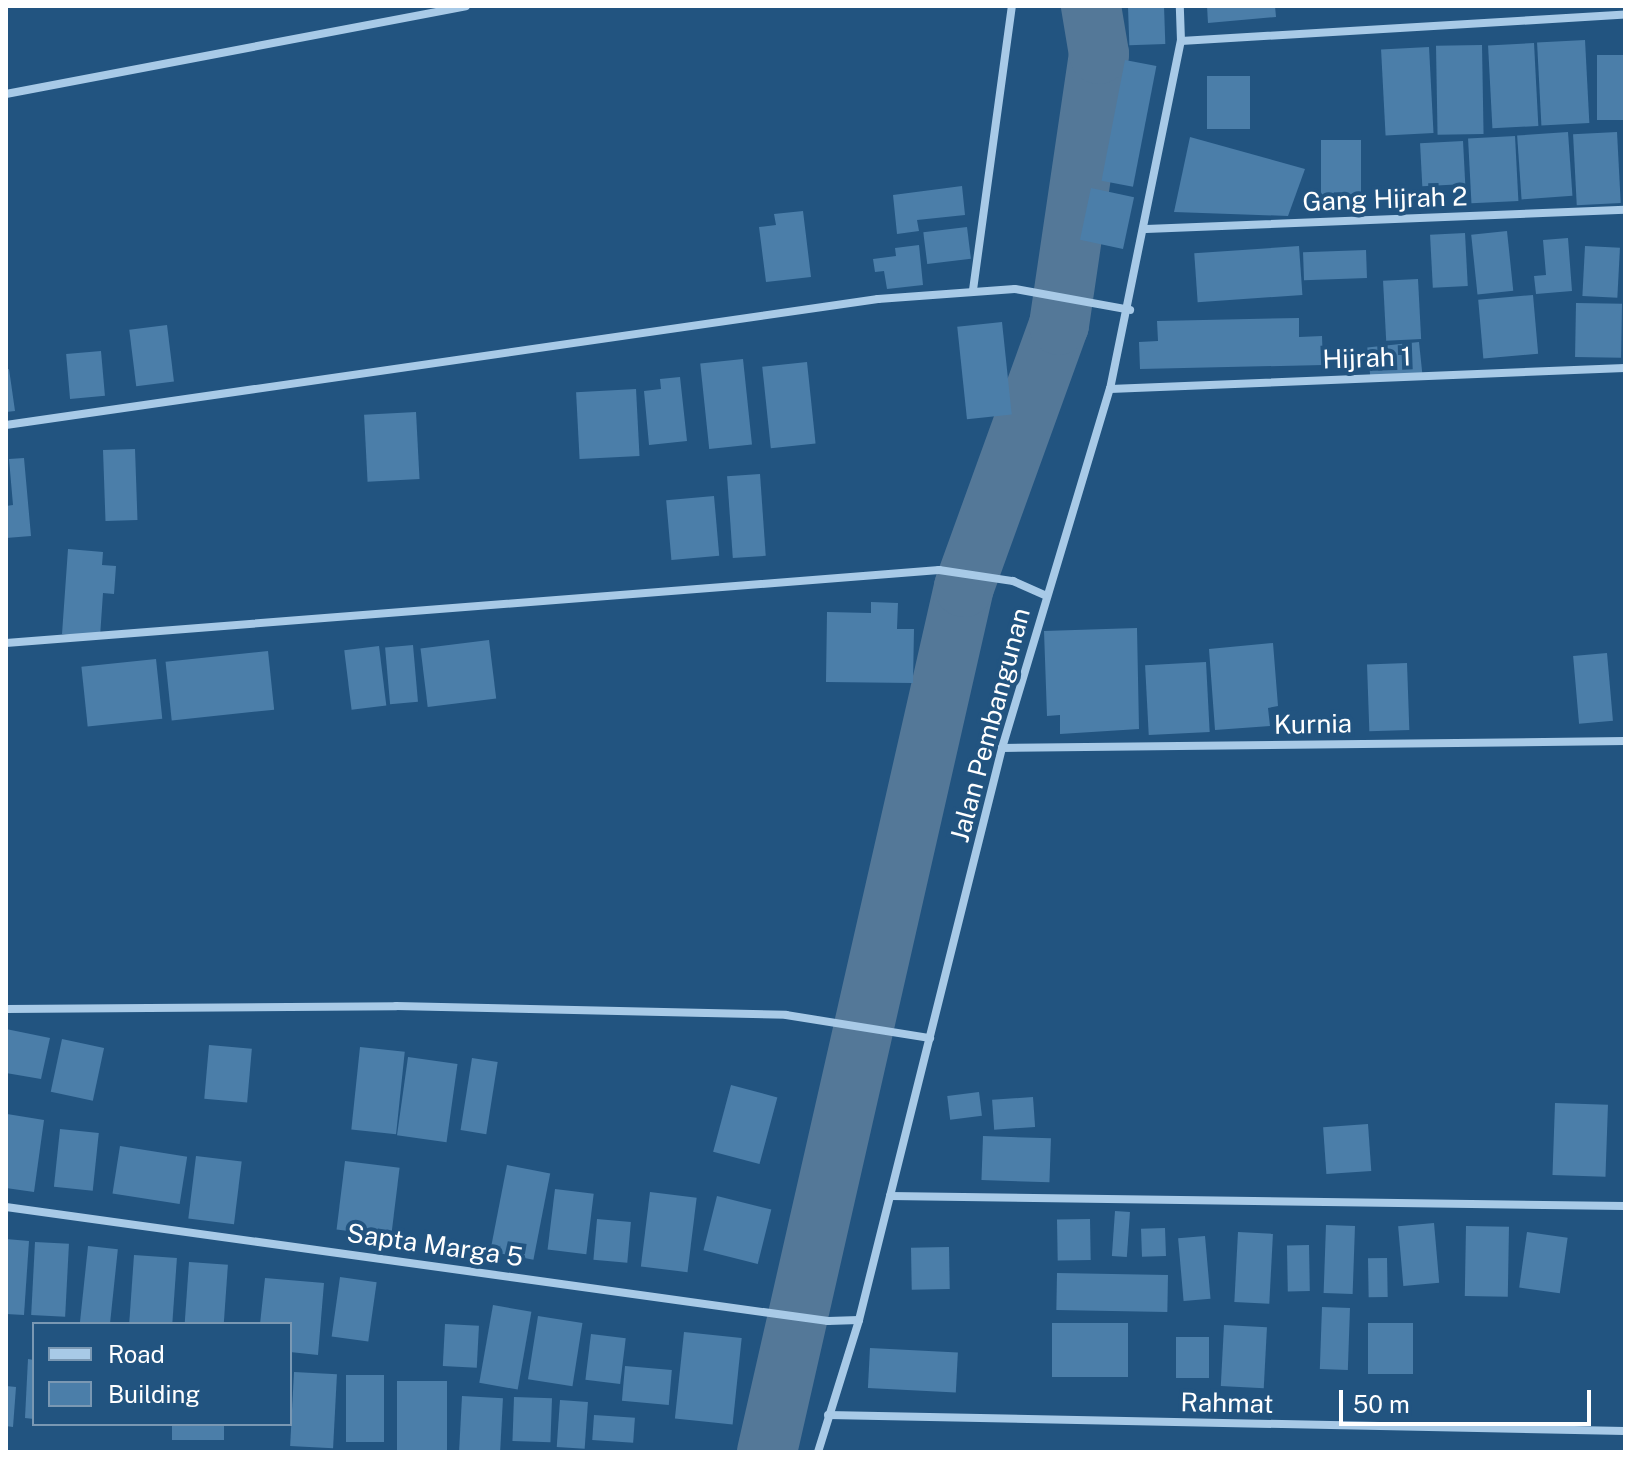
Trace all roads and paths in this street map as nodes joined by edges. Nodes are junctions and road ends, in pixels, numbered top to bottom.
1 (466, 6) edge
2 (1012, 6) edge
3 (1180, 6) edge
4 (1625, 15) edge
5 (1181, 41) junction
6 (6, 94) edge
7 (1625, 210) edge
8 (1146, 229) junction
9 (973, 290) junction
10 (1130, 310) junction
11 (1625, 368) edge
12 (1110, 389) junction
13 (6, 425) edge
14 (1046, 596) junction
15 (6, 643) edge
16 (1625, 741) edge
17 (1002, 748) junction
18 (6, 1009) edge
19 (930, 1038) junction
20 (890, 1196) junction
21 (1625, 1206) edge
22 (6, 1207) edge
23 (859, 1320) junction
24 (828, 1415) junction
25 (1625, 1431) edge
26 (818, 1452) edge

1 - 6 street
2 - 9 street
3 - 5 street, Jalan Pembangunan
4 - 5 street
5 - 8 street, Jalan Pembangunan
7 - 8 street, Gang Hijrah 2
8 - 10 street, Jalan Pembangunan
9 - 10 street
9 - 13 street
10 - 12 street, Jalan Pembangunan
11 - 12 street, Hijrah 1
12 - 14 street, Jalan Pembangunan
14 - 15 street
14 - 17 street, Jalan Pembangunan
16 - 17 street, Kurnia
17 - 19 street, Jalan Pembangunan
18 - 19 street
19 - 20 street, Jalan Pembangunan
20 - 21 street
20 - 23 street, Jalan Pembangunan
22 - 23 street, Sapta Marga 5
23 - 24 street, Jalan Pembangunan
24 - 25 street, Rahmat
24 - 26 street, Jalan Pembangunan

